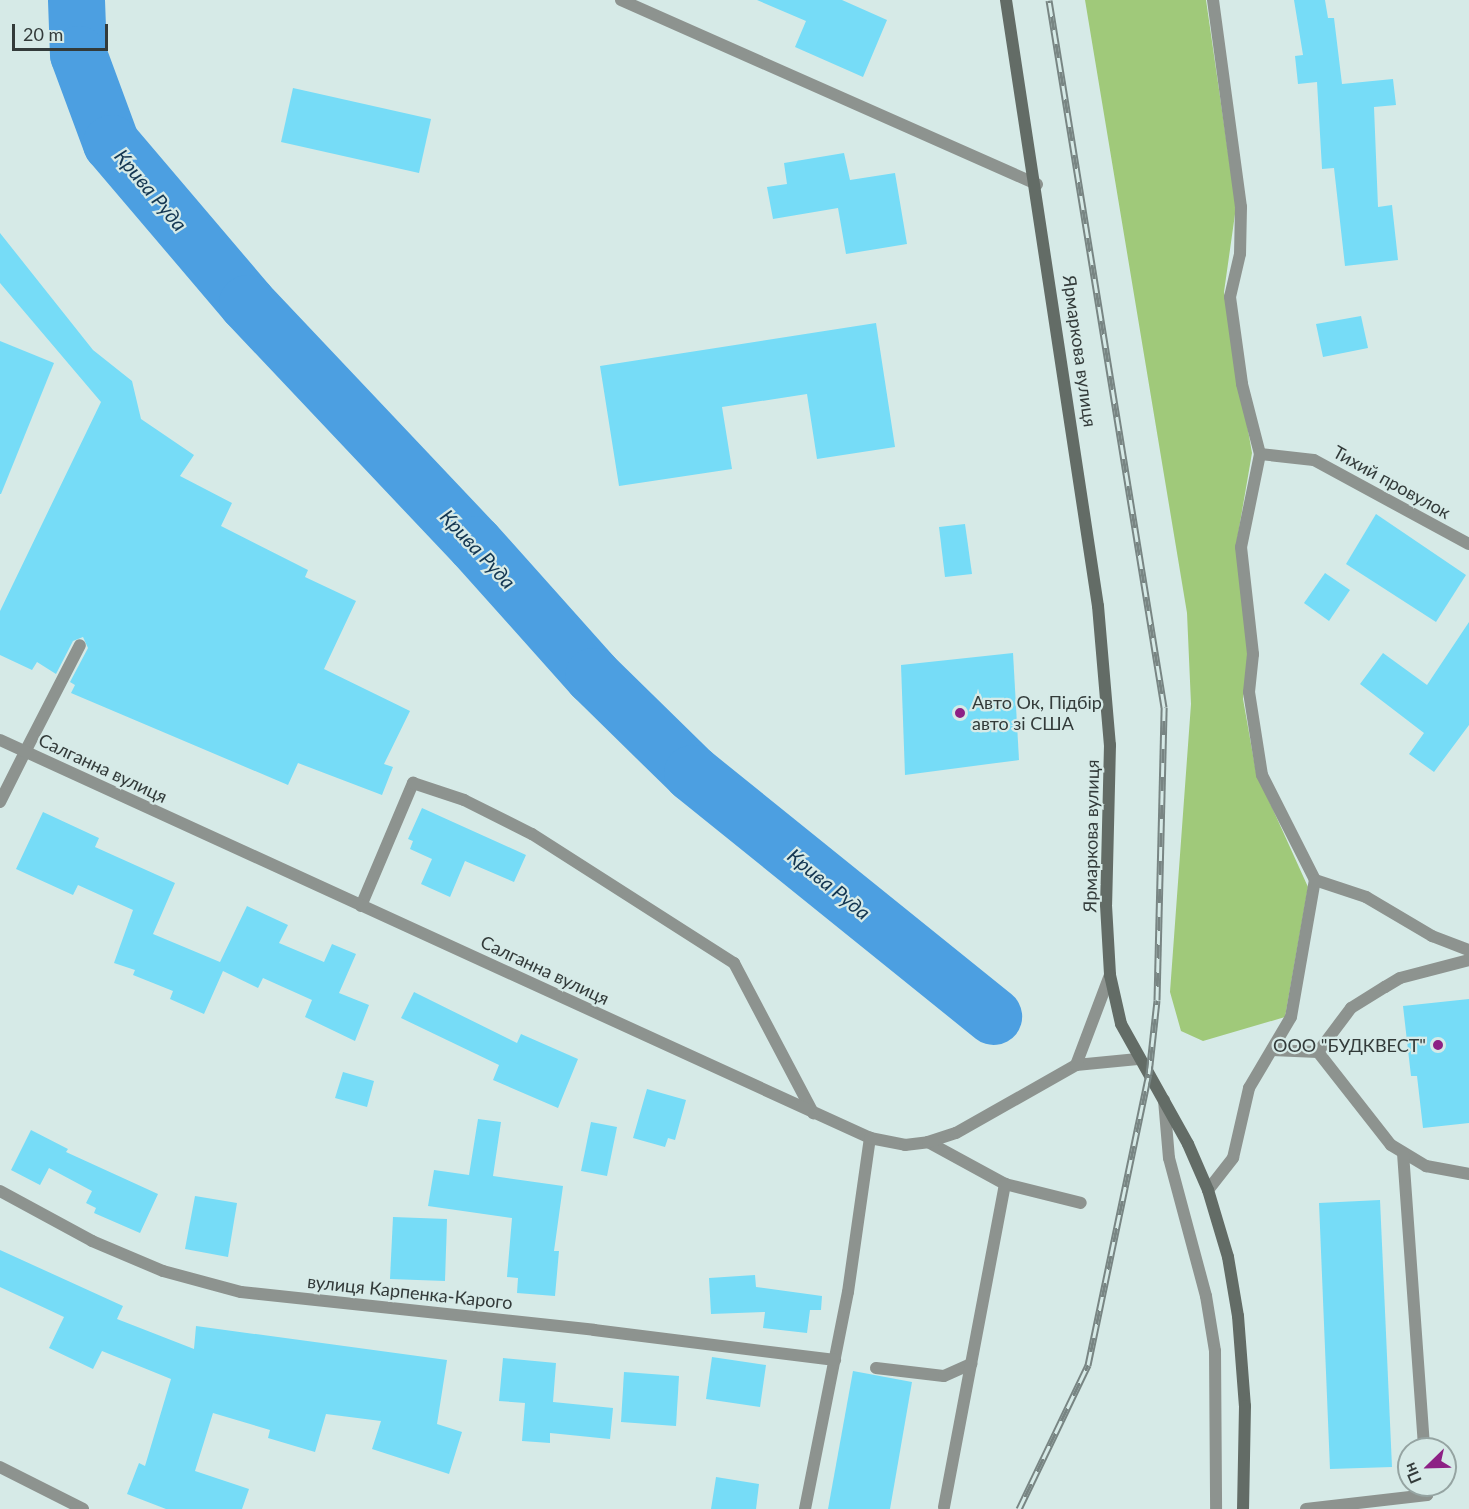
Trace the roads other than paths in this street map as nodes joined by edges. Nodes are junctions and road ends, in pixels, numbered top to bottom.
1 (621, 0) edge
2 (1006, 0) edge
3 (1213, 0) edge
4 (1037, 184) junction
5 (1260, 454) junction
6 (1469, 544) edge
7 (80, 645) dead end
8 (0, 740) edge
9 (25, 752) junction
10 (0, 802) edge
11 (1315, 880) junction
12 (361, 906) junction
13 (1469, 950) edge
14 (1469, 960) edge
15 (1110, 975) junction
16 (1272, 1050) junction
17 (1318, 1052) junction
18 (1138, 1059) junction
19 (1076, 1065) junction
20 (1163, 1096) junction
21 (813, 1113) junction
22 (870, 1138) junction
23 (928, 1142) junction
24 (1403, 1153) junction
25 (1469, 1174) edge
26 (1005, 1184) junction
27 (1208, 1190) junction
28 (0, 1191) edge
29 (1081, 1203) dead end
30 (835, 1360) junction
31 (971, 1364) junction
32 (876, 1368) dead end
33 (1423, 1437) edge
34 (0, 1467) edge
35 (1410, 1497) edge
36 (944, 1507) dead end
37 (83, 1509) edge
38 (805, 1509) edge
39 (1216, 1509) edge
40 (1243, 1509) edge
41 (1306, 1509) edge

1 - 4 street
2 - 4 main road, Ярмаркова вулиця
3 - 5 street
4 - 15 main road, Ярмаркова вулиця
5 - 6 street, Тихий провулок
5 - 11 street
7 - 9 street
8 - 9 street, Салганна вулиця
9 - 10 street
9 - 12 street, Салганна вулиця
11 - 13 street
11 - 16 street
12 - 21 street, Салганна вулиця
12 - 21 street
14 - 17 street
15 - 18 main road, Ярмаркова вулиця
15 - 19 street
16 - 17 street
16 - 27 street
17 - 24 street
18 - 19 street, Салганна вулиця
18 - 20 main road, Ярмаркова вулиця
19 - 23 street, Салганна вулиця
20 - 27 main road, Ярмаркова вулиця
20 - 39 street
21 - 22 street, Салганна вулиця
22 - 23 street, Салганна вулиця
22 - 30 street
23 - 26 street
24 - 25 street
24 - 33 street
26 - 29 street
26 - 31 street
27 - 40 main road, Ярмаркова вулиця
28 - 30 street, вулиця Карпенка-Карого
30 - 38 street
31 - 32 street
31 - 36 street
34 - 37 street
35 - 41 street

